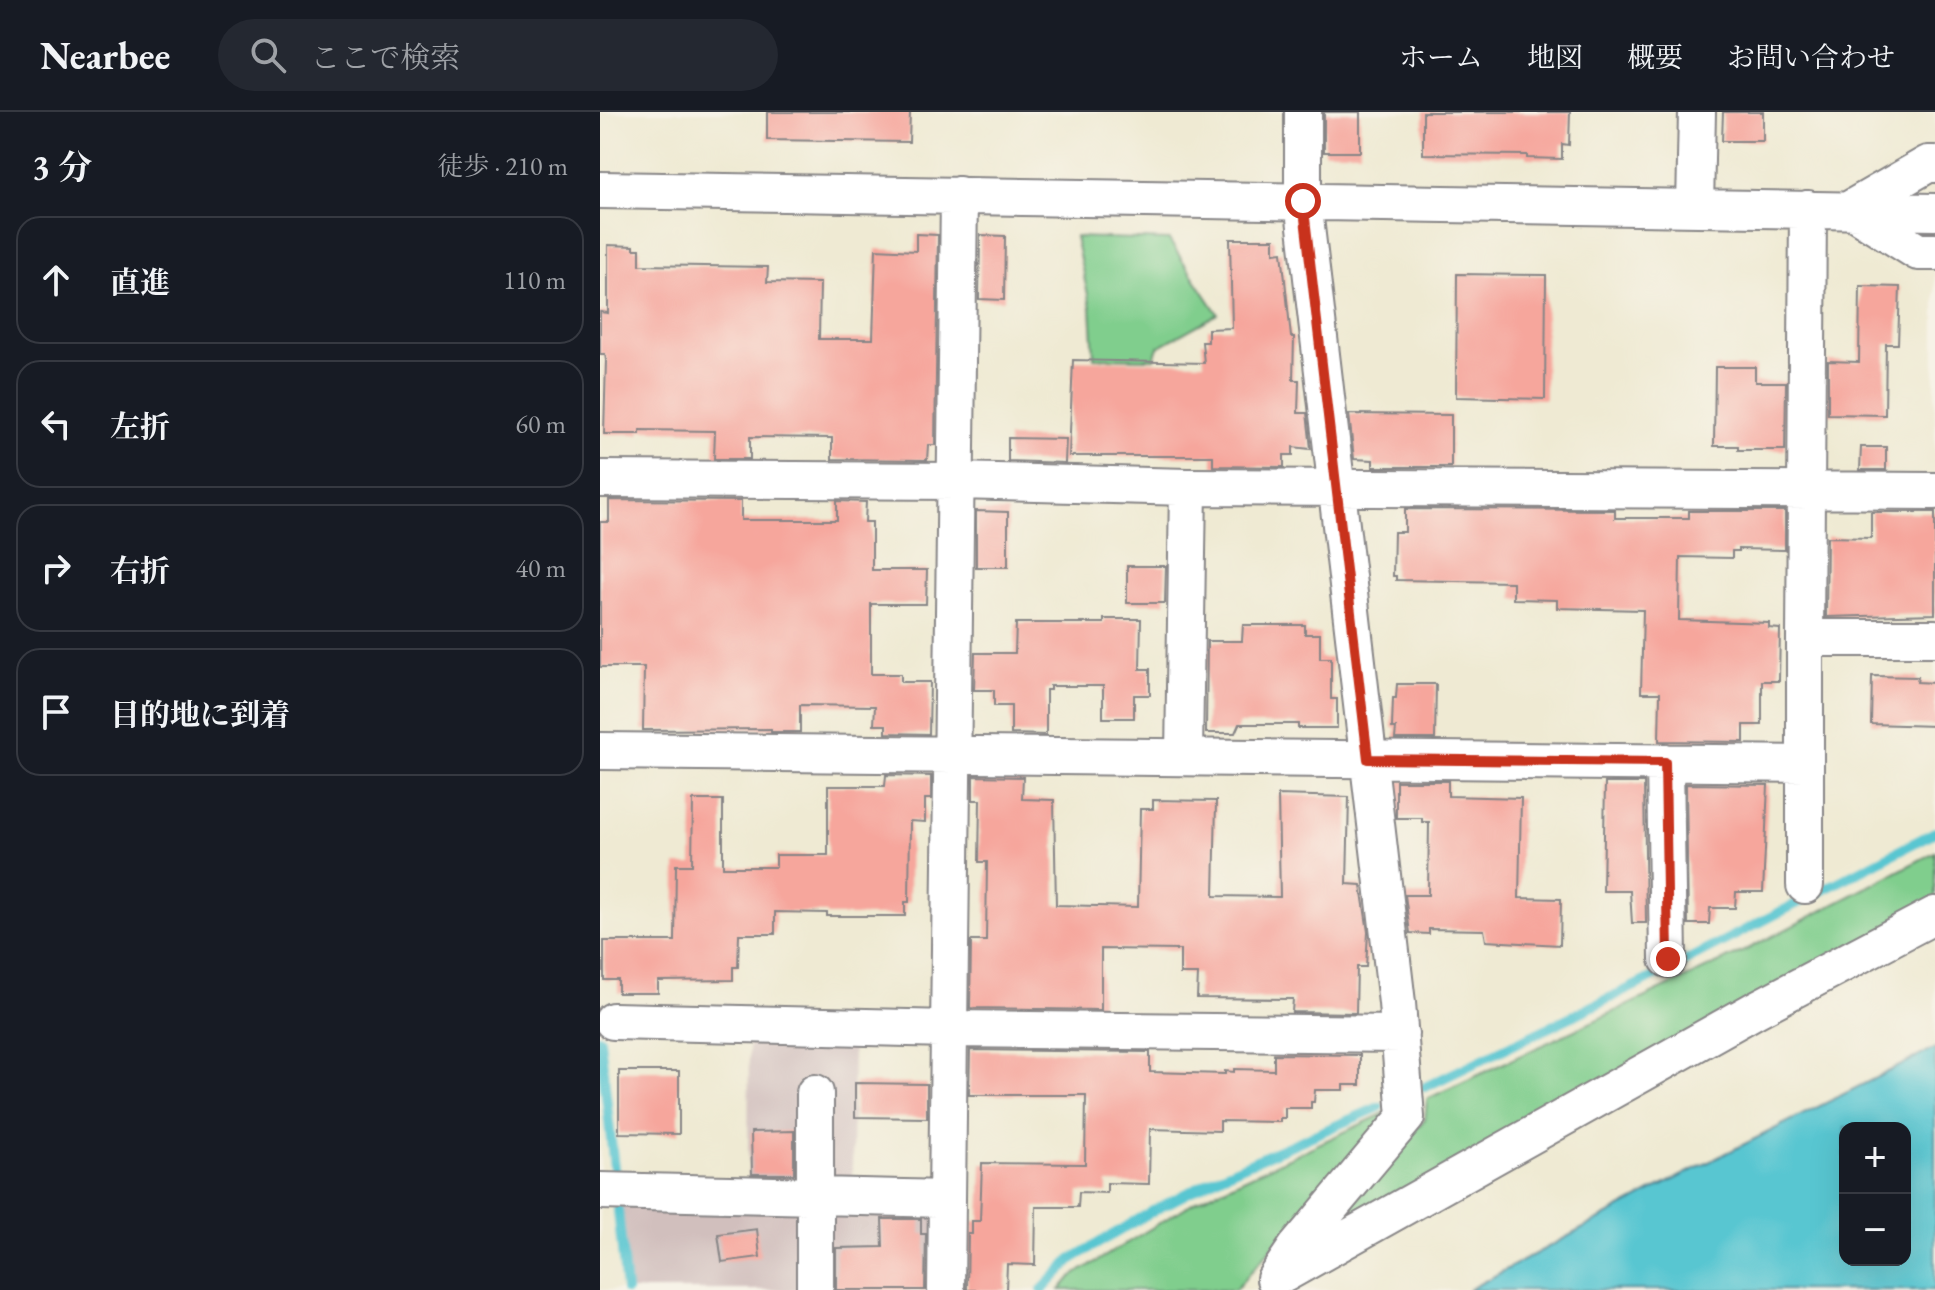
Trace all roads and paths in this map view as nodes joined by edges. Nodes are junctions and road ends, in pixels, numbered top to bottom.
1 (1303, 112) edge
2 (1697, 112) edge
3 (1935, 164) edge
4 (600, 190) edge
5 (959, 195) junction
6 (1303, 201) junction
7 (1695, 207) junction
8 (1808, 209) junction
9 (1850, 209) junction
10 (1935, 212) edge
11 (1935, 252) edge
12 (600, 479) edge
13 (956, 481) junction
14 (1188, 487) junction
15 (1335, 487) junction
16 (1805, 490) junction
17 (1935, 491) edge
18 (1805, 638) junction
19 (1935, 638) edge
20 (600, 751) edge
21 (952, 753) junction
22 (1184, 756) junction
23 (1368, 759) junction
24 (1665, 762) junction
25 (1804, 764) junction
26 (1805, 885) dead end
27 (1935, 915) edge
28 (1668, 959) dead end
29 (613, 1021) dead end
30 (949, 1029) junction
31 (1400, 1034) junction
32 (815, 1093) dead end
33 (600, 1191) edge
34 (815, 1195) junction
35 (947, 1199) junction
36 (1265, 1284) edge
37 (815, 1290) edge
38 (946, 1290) edge

1 - 6 street
2 - 7 street
3 - 9 street
4 - 5 street
5 - 6 street
5 - 13 street
6 - 7 street
6 - 15 street
7 - 8 street
8 - 9 street
8 - 16 street
9 - 10 street
9 - 11 street
12 - 13 street
13 - 14 street
13 - 21 street
14 - 15 street
14 - 22 street
15 - 16 street
15 - 23 street
16 - 17 street
16 - 18 street
18 - 19 street
18 - 25 street
20 - 21 street
21 - 22 street
21 - 30 street
22 - 23 street
23 - 24 street
23 - 31 street
24 - 25 street
24 - 28 street
25 - 26 street
27 - 36 street
29 - 30 street
30 - 31 street
30 - 35 street
31 - 36 street
32 - 34 street
33 - 34 street
34 - 35 street
34 - 37 street
35 - 38 street

